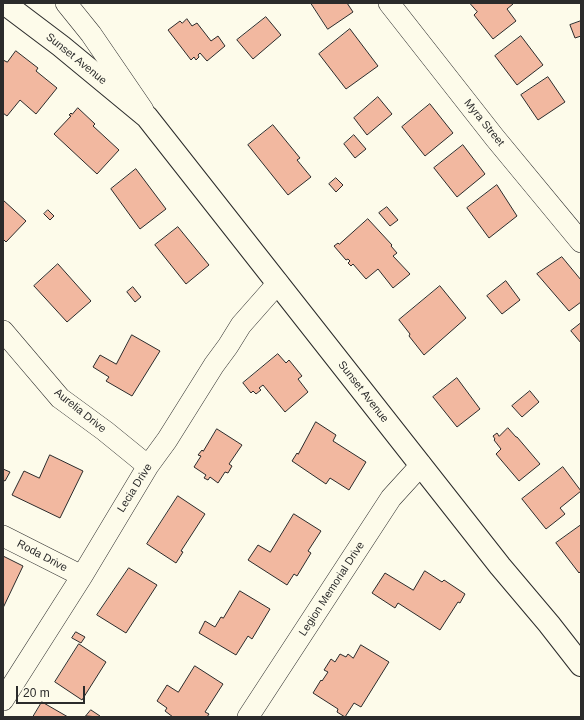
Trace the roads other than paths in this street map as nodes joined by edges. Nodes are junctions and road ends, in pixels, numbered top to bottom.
1 (4, 3) edge
2 (66, 3) edge
3 (388, 3) edge
4 (147, 117) junction
5 (581, 242) edge
6 (278, 283) junction
7 (3, 331) edge
8 (421, 465) junction
9 (148, 466) junction
10 (3, 536) edge
11 (82, 576) junction
12 (581, 665) edge
13 (3, 700) edge
14 (248, 717) edge

1 - 4 main road, Sunset Avenue
2 - 4 street, Sunset Avenue
3 - 5 street, Myra Street
4 - 6 main road, Sunset Avenue
6 - 8 main road, Sunset Avenue
6 - 9 street, Lecia Drive
7 - 9 street, Aurelia Drive
8 - 12 main road, Sunset Avenue
8 - 14 street, Legion Memorial Drive
9 - 11 street, Lecia Drive
10 - 11 street, Roda Drive
11 - 13 street, Lecia Drive

